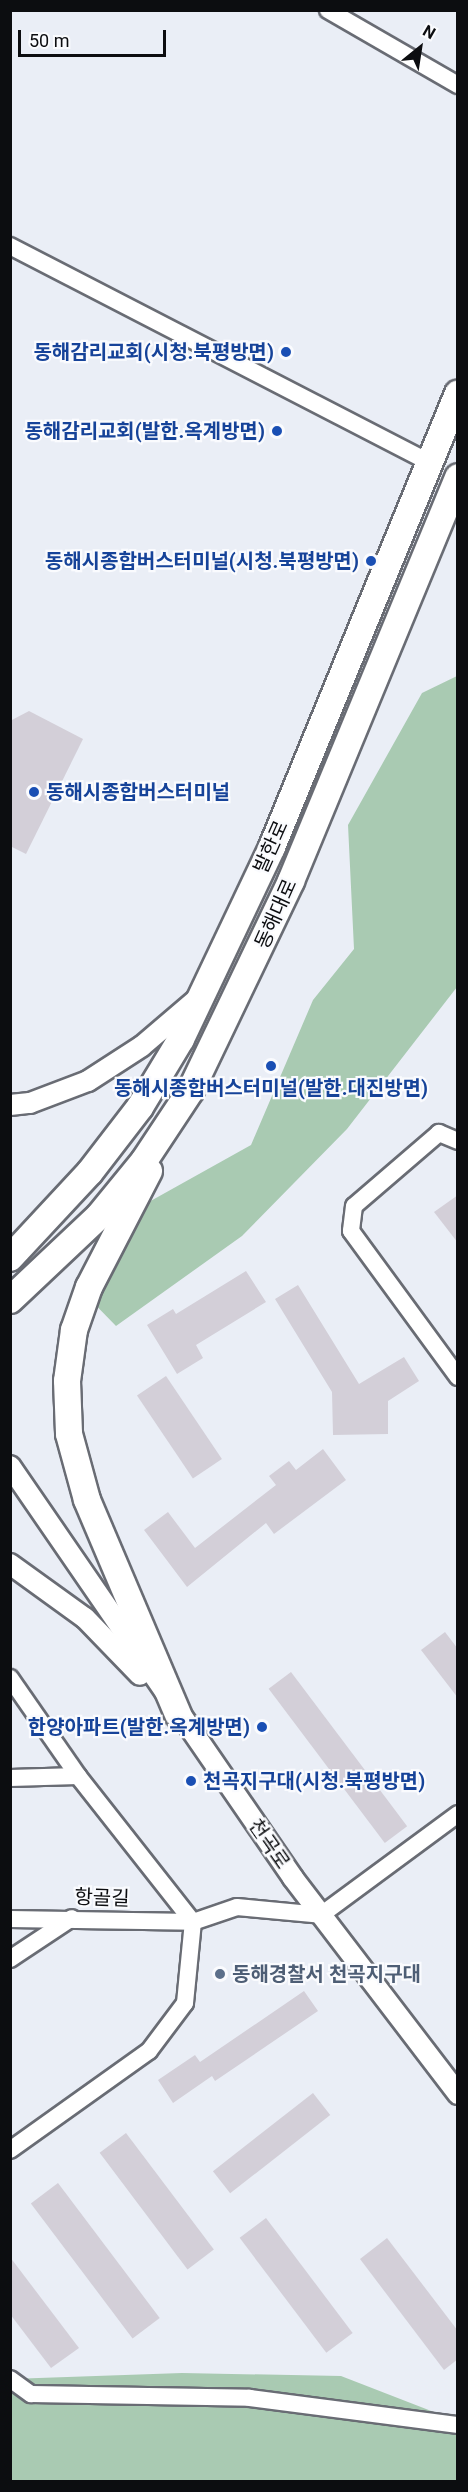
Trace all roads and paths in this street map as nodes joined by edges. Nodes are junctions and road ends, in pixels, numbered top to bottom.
1 (328, 10) edge
2 (458, 86) edge
3 (10, 246) edge
4 (458, 394) edge
5 (428, 462) junction
6 (457, 477) edge
7 (201, 995) junction
8 (191, 1090) junction
9 (10, 1105) edge
10 (458, 1141) edge
11 (10, 1258) edge
12 (10, 1300) edge
13 (458, 1377) edge
14 (10, 1466) edge
15 (10, 1564) edge
16 (10, 1678) edge
17 (178, 1714) junction
18 (78, 1776) junction
19 (10, 1778) edge
20 (458, 1814) edge
21 (321, 1915) junction
22 (73, 1918) junction
23 (10, 1919) edge
24 (193, 1922) junction
25 (10, 1959) edge
26 (458, 2094) edge
27 (10, 2150) edge
28 (10, 2379) edge
29 (458, 2425) edge

1 - 2 street
3 - 5 street
4 - 5 main road, 발한로
5 - 6 main road
5 - 7 main road, 발한로
6 - 8 main road, 동해대로
7 - 9 street
7 - 11 main road, 발한로
8 - 12 main road, 동해대로
8 - 17 main road
10 - 13 street
14 - 17 street, 천곡로
15 - 17 street
16 - 18 street
17 - 21 street, 천곡로
18 - 19 street
18 - 24 street
20 - 21 street
21 - 24 street
21 - 26 street, 천곡로
22 - 23 street, 항골길
22 - 24 street, 항골길
22 - 25 street
24 - 27 street
28 - 29 street

